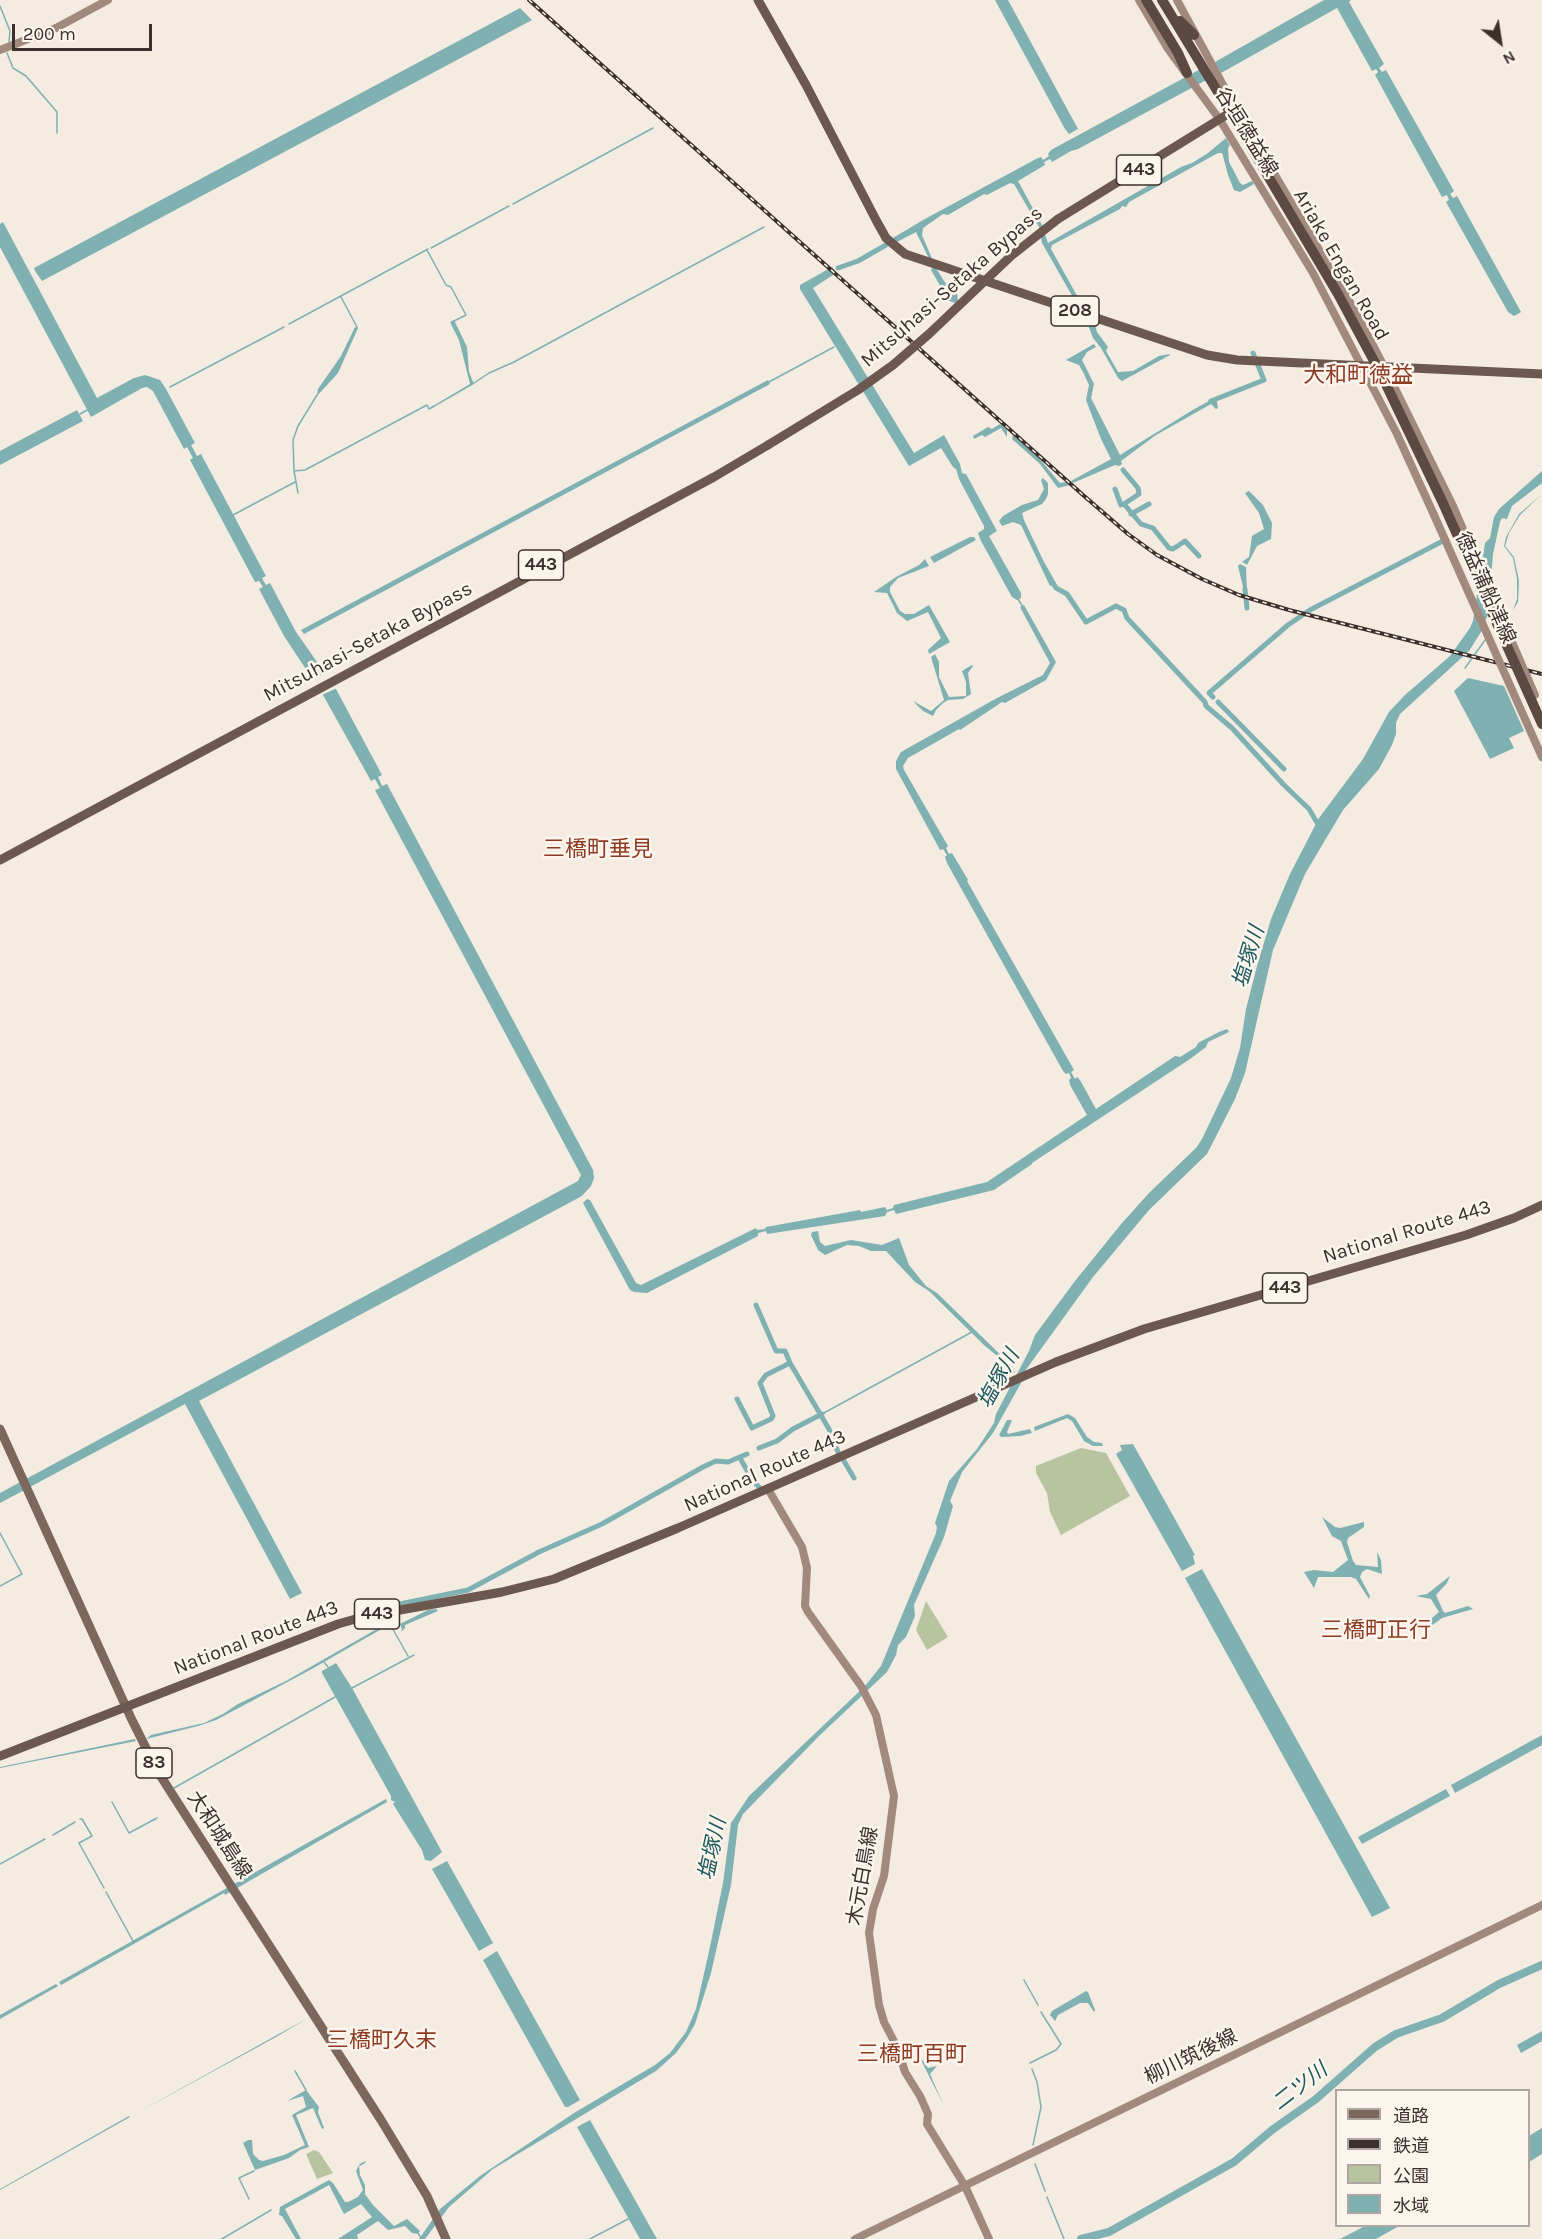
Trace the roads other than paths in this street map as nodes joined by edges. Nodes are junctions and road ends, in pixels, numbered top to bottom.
1 (108, 0) edge
2 (758, 0) edge
3 (1139, 0) edge
4 (1146, 0) edge
5 (1170, 1) edge
6 (1194, 35) joint
7 (0, 50) edge
8 (1187, 73) junction
9 (1233, 111) junction
10 (1220, 120) junction
11 (1329, 264) junction
12 (1312, 273) junction
13 (1350, 302) junction
14 (1331, 306) junction
15 (1362, 365) junction
16 (1385, 368) junction
17 (1542, 374) edge
18 (1398, 434) junction
19 (1419, 436) junction
20 (317, 688) junction
21 (1542, 712) edge
22 (1542, 723) edge
23 (1542, 757) edge
24 (0, 855) edge
25 (0, 860) edge
26 (1542, 1205) edge
27 (0, 1429) edge
28 (765, 1490) junction
29 (126, 1707) junction
30 (0, 1756) edge
31 (1542, 1905) edge
32 (965, 2186) junction
33 (446, 2239) edge
34 (855, 2239) edge
35 (989, 2239) edge

1 - 7 main road
2 - 15 highway, 208
3 - 8 main road, 谷垣徳益線
4 - 8 highway
5 - 6 highway
5 - 9 highway, Ariake Engan Road
6 - 9 main road, 谷垣徳益線
8 - 10 main road, 谷垣徳益線
9 - 10 highway, Mitsuhasi-Setaka Bypass / 443
9 - 11 main road, 谷垣徳益線
9 - 22 highway, Ariake Engan Road, bridge
10 - 12 main road, 谷垣徳益線
10 - 20 highway, Mitsuhasi-Setaka Bypass / 443, bridge
11 - 12 main road
11 - 13 main road, 谷垣徳益線
12 - 14 main road, 谷垣徳益線
13 - 14 main road
13 - 16 main road, 谷垣徳益線
14 - 15 main road, 谷垣徳益線
15 - 16 highway, 208
15 - 18 main road, 徳益蒲船津線
16 - 17 highway, 208
16 - 19 main road, 徳益蒲船津線
18 - 19 main road
18 - 23 main road, 徳益蒲船津線, bridge
19 - 21 main road, 徳益蒲船津線, bridge
20 - 24 highway, Mitsuhasi-Setaka Bypass / 443
20 - 25 highway, Mitsuhasi-Setaka Bypass / 443
26 - 28 highway, National Route 443 / 443
27 - 29 main road, 大和城島線 / 83
28 - 29 highway, National Route 443 / 443
28 - 32 main road, 木元白鳥線
29 - 30 highway, National Route 443 / 443
29 - 33 main road, 大和城島線 / 83
31 - 32 main road, 柳川筑後線
32 - 34 main road, 柳川筑後線
32 - 35 main road, 木元白鳥線

